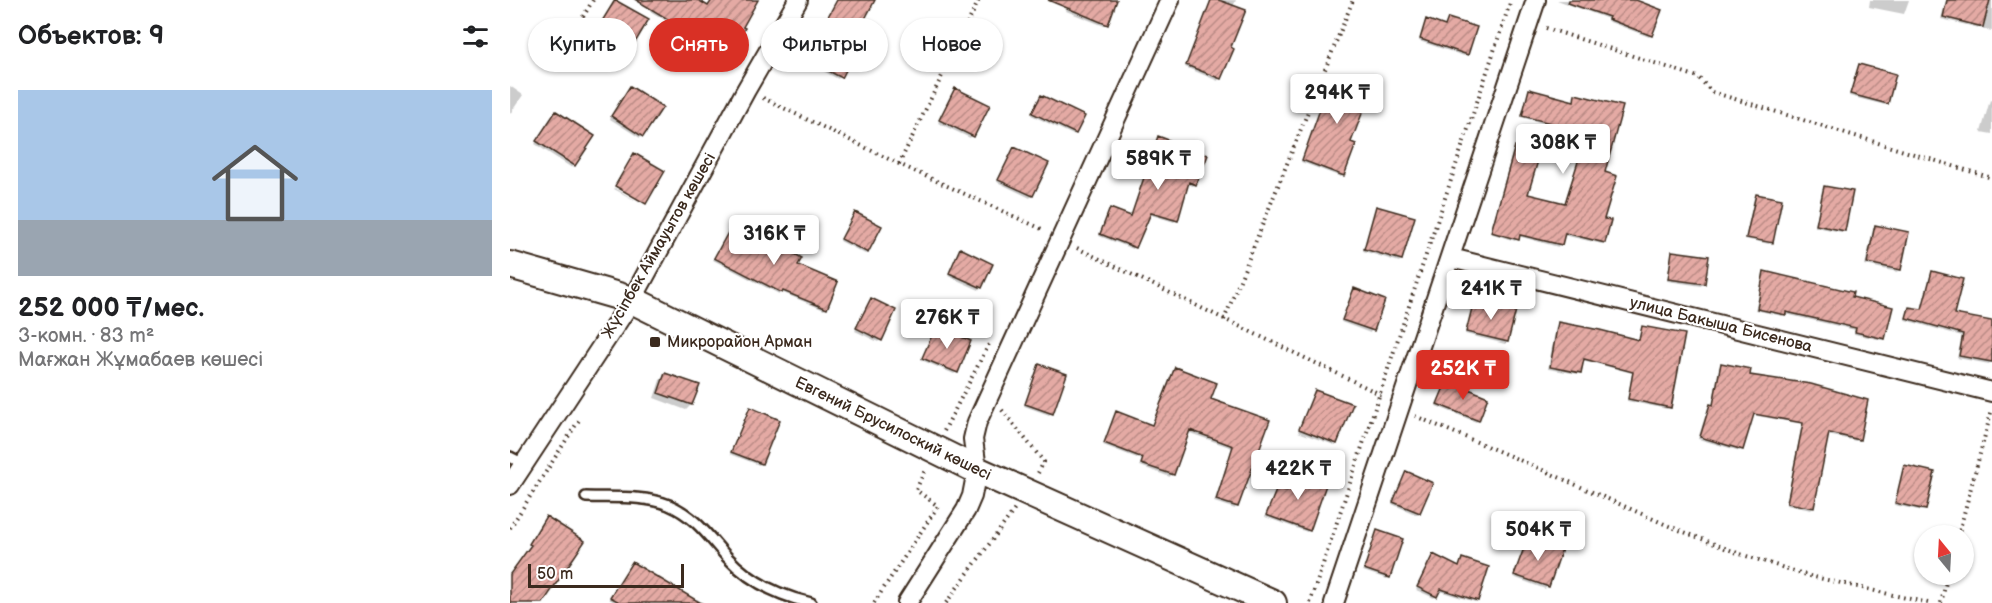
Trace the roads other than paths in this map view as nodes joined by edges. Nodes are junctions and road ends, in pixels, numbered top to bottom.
1 (798, 0) edge
2 (1170, 0) edge
3 (1536, 0) edge
4 (1450, 258) junction
5 (510, 265) edge
6 (632, 300) junction
7 (1992, 392) edge
8 (517, 460) edge
9 (977, 470) junction
10 (510, 485) edge
11 (586, 497) dead end
12 (812, 603) edge
13 (907, 603) edge
14 (1273, 603) edge
15 (1334, 603) edge

1 - 6 street, Жүсіпбек Аймауытов көшесі
2 - 9 street
3 - 4 street
4 - 7 street, улица Бакыша Бисенова
4 - 15 street
5 - 6 main road, Евгений Брусилоский көшесі
6 - 8 street, Жүсіпбек Аймауытов көшесі
6 - 9 main road, Евгений Брусилоский көшесі
8 - 10 street, Жүсіпбек Аймауытов көшесі
9 - 13 street
9 - 14 main road, Евгений Брусилоский көшесі
11 - 12 lane

